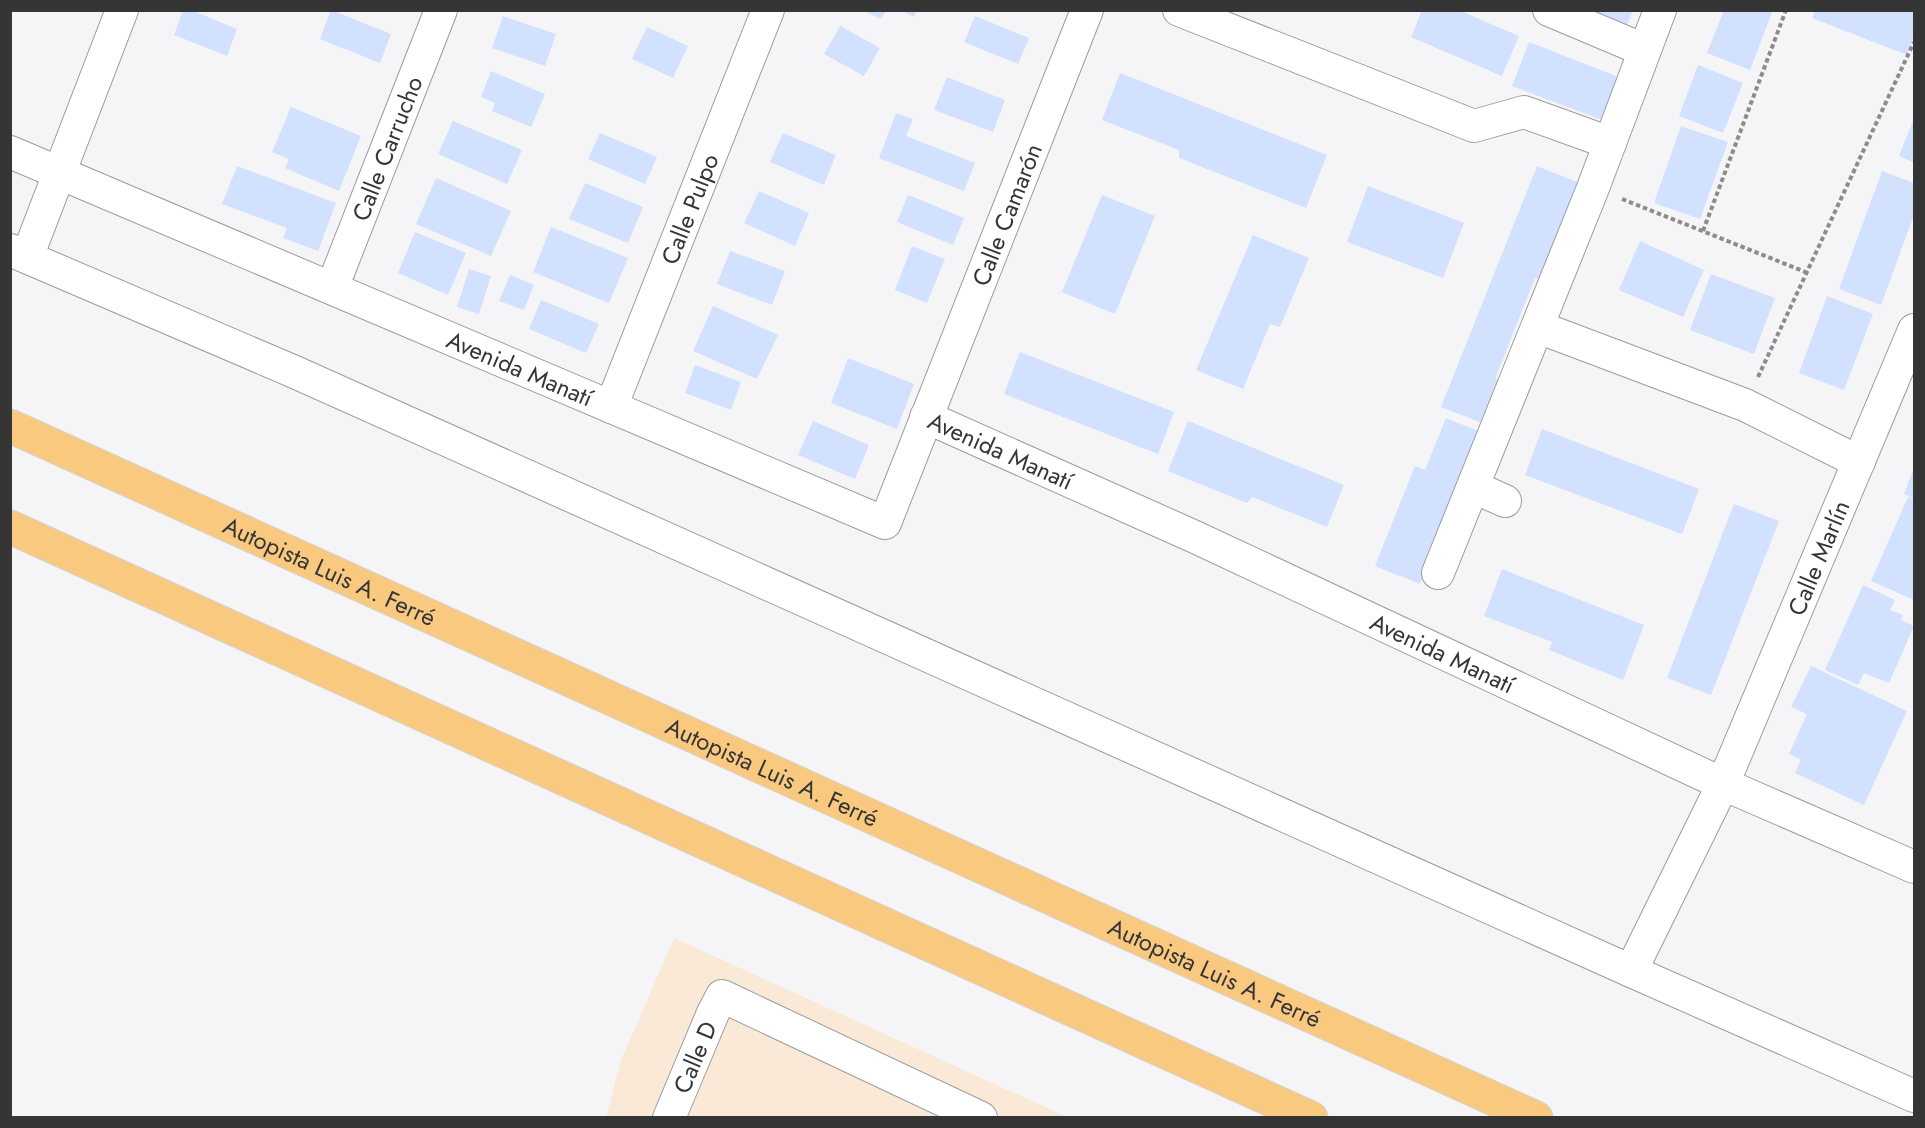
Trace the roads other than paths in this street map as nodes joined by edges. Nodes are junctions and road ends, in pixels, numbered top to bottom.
1 (122, 10) edge
2 (441, 10) edge
3 (768, 10) edge
4 (1088, 10) edge
5 (1179, 10) edge
6 (1549, 10) edge
7 (1660, 10) edge
8 (1644, 50) junction
9 (1610, 143) junction
10 (10, 152) edge
11 (59, 172) junction
12 (19, 253) edge
13 (332, 288) junction
14 (1538, 327) junction
15 (1914, 330) edge
16 (611, 407) junction
17 (926, 417) junction
18 (10, 426) edge
19 (1859, 462) junction
20 (1474, 487) junction
21 (1505, 501) dead end
22 (10, 527) edge
23 (1438, 573) dead end
24 (1723, 784) junction
25 (1914, 867) edge
26 (1631, 971) junction
27 (1914, 1096) edge
28 (669, 1118) edge
29 (981, 1118) edge
30 (1311, 1118) edge
31 (1536, 1118) edge

1 - 11 street
2 - 13 street, Calle Carrucho
3 - 16 street, Calle Pulpo
4 - 17 street, Calle Camarón
5 - 9 street
6 - 8 street
7 - 8 street
8 - 9 street
9 - 14 street
10 - 11 street, Avenida Manatí
11 - 12 street
11 - 13 street, Avenida Manatí
12 - 26 street
13 - 16 street, Avenida Manatí
14 - 19 street
14 - 20 street
15 - 19 street, Calle Marlín
16 - 17 street, Avenida Manatí
17 - 24 street, Avenida Manatí
18 - 31 highway, Autopista Luis A. Ferré
19 - 24 street, Calle Marlín
20 - 21 street
20 - 23 street
22 - 30 highway
24 - 25 street, Avenida Manatí
24 - 26 street, Calle Marlín
26 - 27 street
28 - 29 street, Calle D

